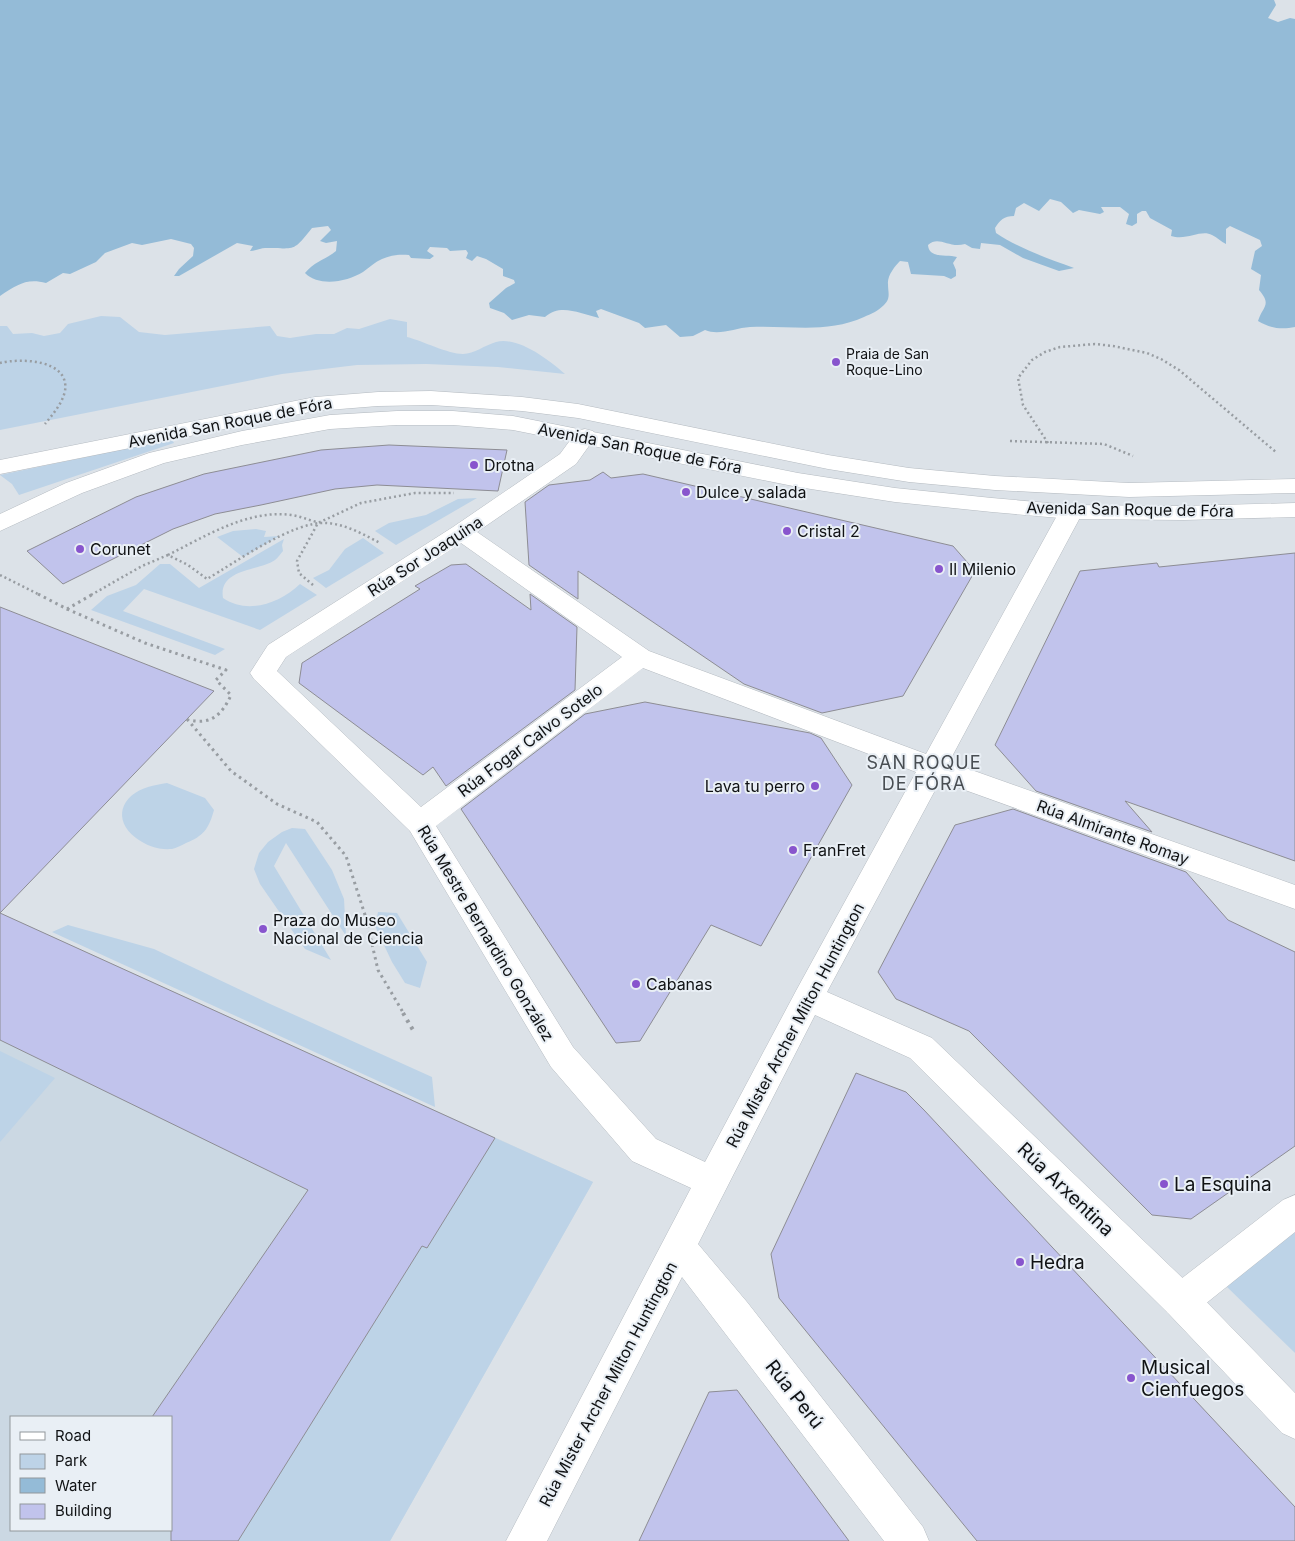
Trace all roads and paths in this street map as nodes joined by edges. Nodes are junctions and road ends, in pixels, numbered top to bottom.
1 (0, 363) edge
2 (42, 429) dead end
3 (585, 436) junction
4 (1010, 441) dead end
5 (1048, 442) junction
6 (1278, 454) dead end
7 (1141, 458) dead end
8 (0, 467) edge
9 (1295, 486) edge
10 (514, 497) junction
11 (1295, 510) edge
12 (1071, 512) junction
13 (318, 522) junction
14 (0, 523) edge
15 (462, 532) junction
16 (366, 534) dead end
17 (168, 555) junction
18 (0, 575) edge
19 (307, 581) dead end
20 (67, 609) junction
21 (640, 657) junction
22 (263, 673) joint
23 (932, 767) junction
24 (420, 823) junction
25 (1295, 897) edge
26 (808, 998) junction
27 (413, 1030) dead end
28 (713, 1182) junction
29 (1295, 1211) edge
30 (680, 1248) junction
31 (1180, 1301) junction
32 (1295, 1420) edge
33 (526, 1541) edge
34 (909, 1541) edge

1 - 2 path
3 - 10 street, Rúa Sor Joaquina
3 - 12 street, Avenida San Roque de Fóra
3 - 14 street, Avenida San Roque de Fóra
4 - 5 path
5 - 6 path
5 - 7 path
8 - 9 street, Avenida San Roque de Fóra
10 - 13 path
10 - 15 street, Rúa Sor Joaquina
11 - 12 street, Avenida San Roque de Fóra
12 - 23 street, Rúa Mister Archer Milton Huntington
13 - 16 path
13 - 17 path
13 - 17 path
13 - 19 path
15 - 21 street, Rúa Almirante Romay
15 - 22 street, Rúa Sor Joaquina
17 - 20 path
18 - 20 path
20 - 27 path
21 - 23 street, Rúa Almirante Romay
21 - 24 street, Rúa Fogar Calvo Sotelo
22 - 24 street, Rúa Mestre Bernardino González
23 - 25 street, Rúa Almirante Romay
23 - 26 street, Rúa Mister Archer Milton Huntington
24 - 28 street, Rúa Mestre Bernardino González
26 - 28 street, Rúa Mister Archer Milton Huntington
26 - 31 street, Rúa Arxentina
28 - 30 street, Rúa Mister Archer Milton Huntington
29 - 31 street
30 - 33 street, Rúa Mister Archer Milton Huntington
30 - 34 street, Rúa Perú
31 - 32 street, Rúa Arxentina

